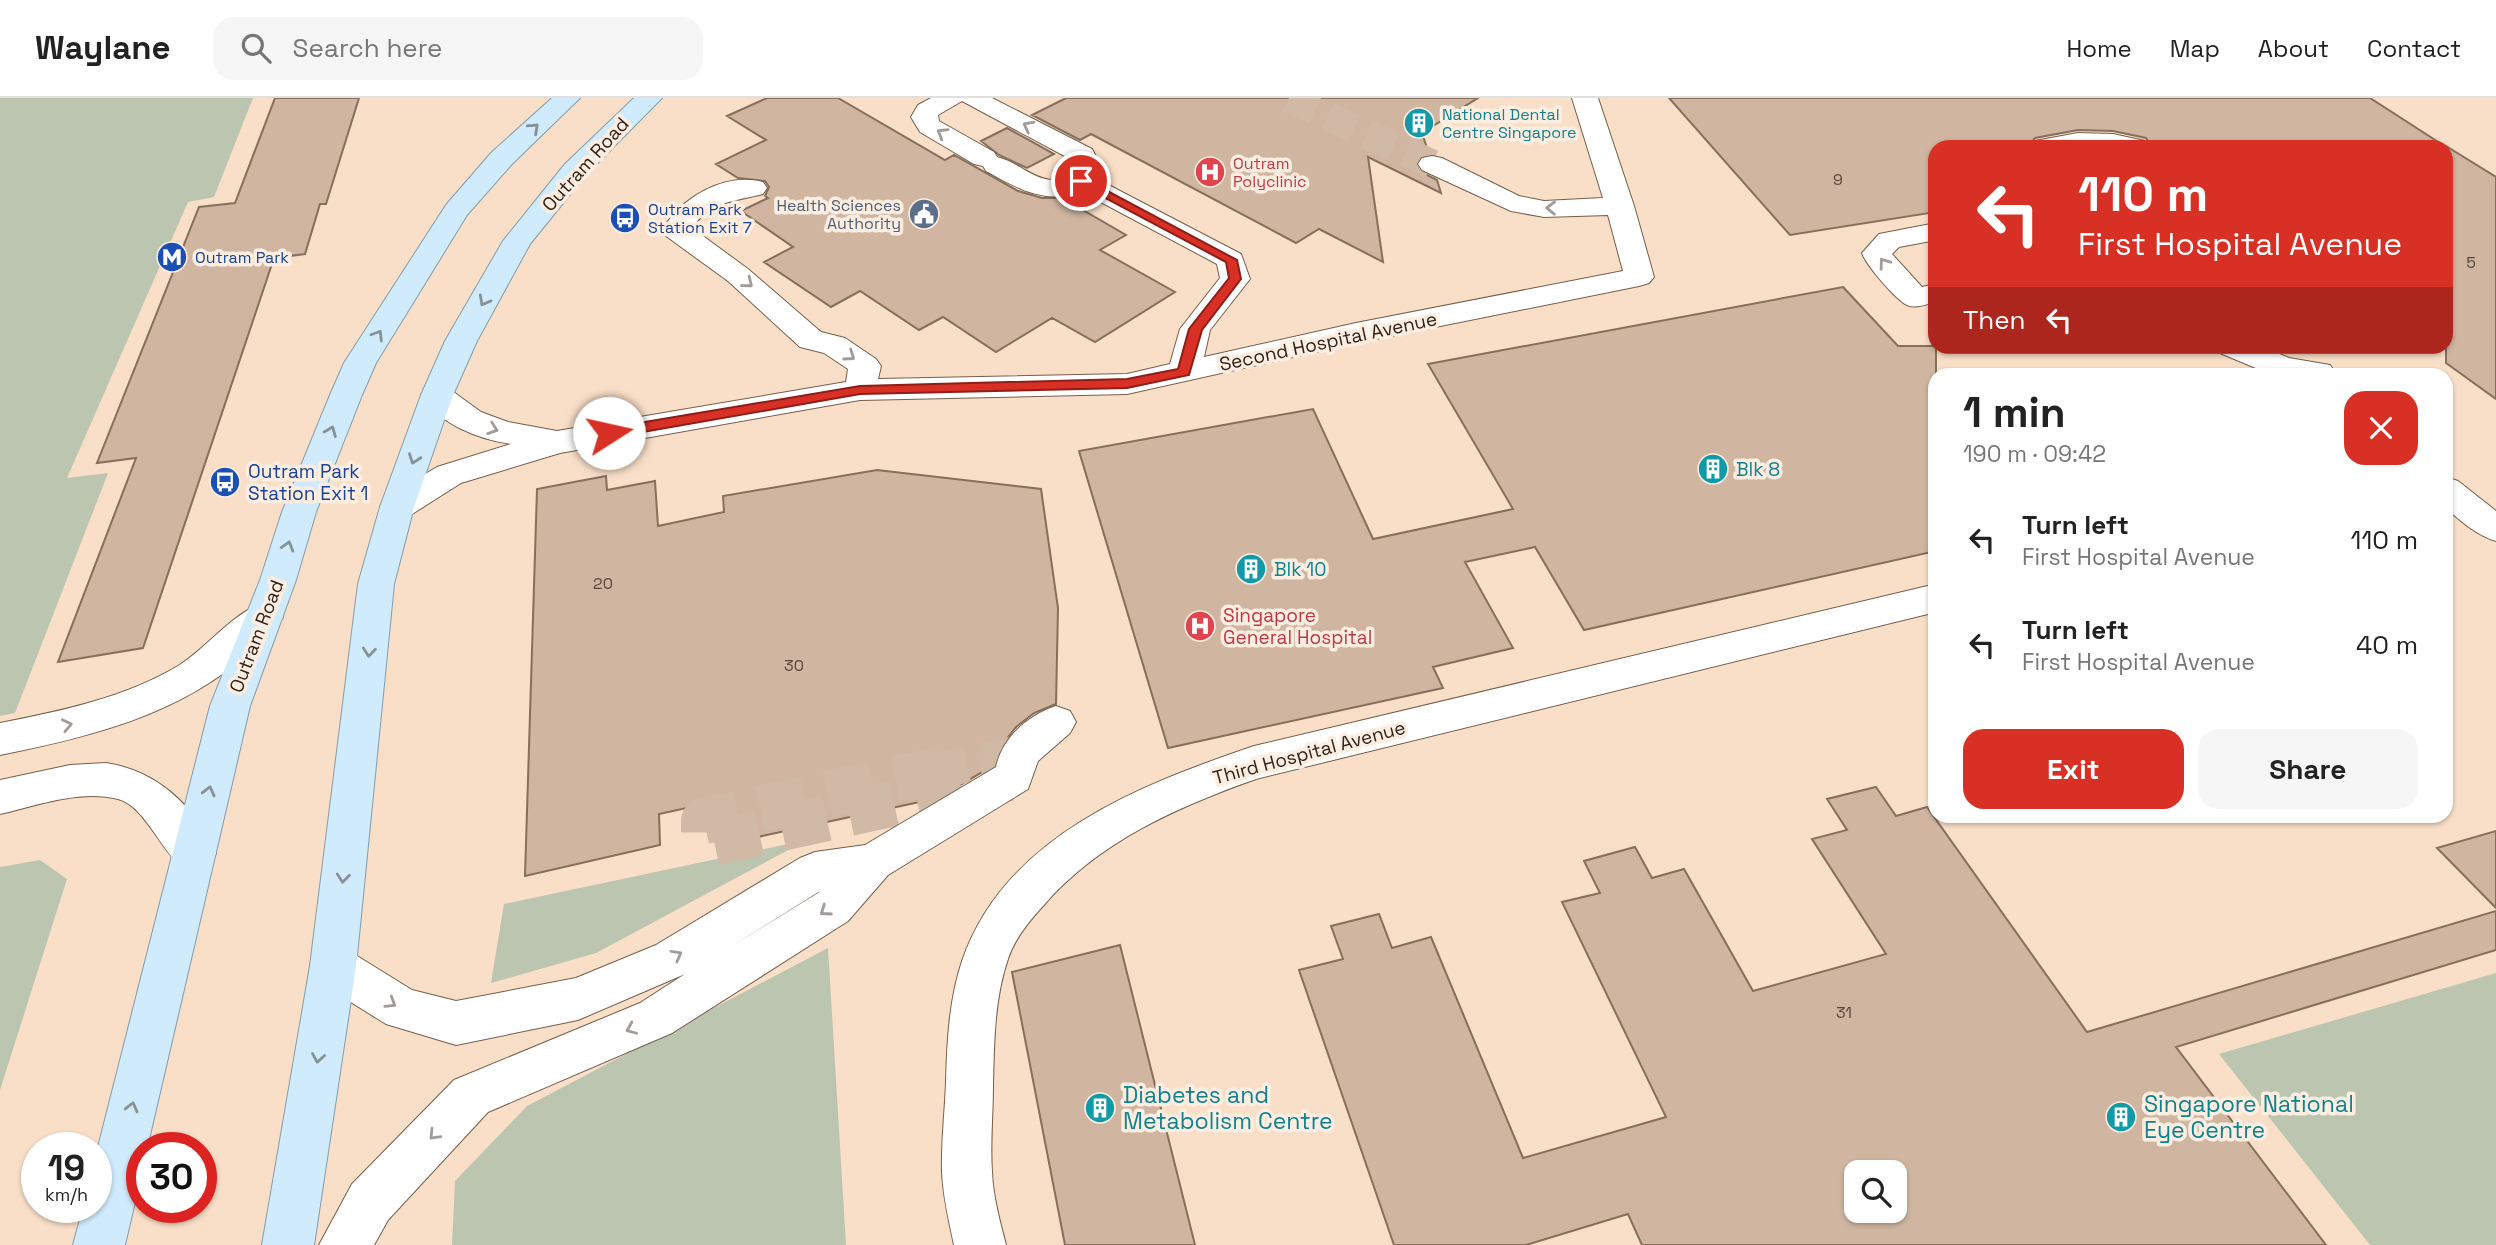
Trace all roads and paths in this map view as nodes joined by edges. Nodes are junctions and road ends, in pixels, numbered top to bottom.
1 (567, 98) edge
2 (649, 98) edge
3 (972, 98) edge
4 (1585, 98) edge
5 (941, 99) edge
6 (1432, 164) tunnel mouth
7 (1081, 181) junction
8 (753, 188) dead end
9 (1619, 206) junction
10 (1928, 233) edge
11 (1928, 295) edge
12 (811, 340) junction
13 (2250, 354) edge
14 (2300, 354) edge
15 (2283, 368) edge
16 (2315, 368) edge
17 (1184, 372) junction
18 (860, 390) junction
19 (823, 394) junction
20 (437, 395) junction
21 (558, 442) junction
22 (2453, 497) edge
23 (397, 507) junction
24 (2474, 522) edge
25 (1928, 600) edge
26 (264, 617) junction
27 (1056, 722) dead end
28 (0, 739) edge
29 (0, 797) edge
30 (195, 853) junction
31 (873, 862) junction
32 (333, 966) junction
33 (99, 1245) edge
34 (288, 1245) edge
35 (345, 1245) edge
36 (979, 1245) edge

26 -> 1 main road, Outram Road
2 -> 20 main road, Outram Road
7 -> 3 street
4 - 9 street
7 -> 5 street
9 -> 6 street
7 - 17 street
8 -> 12 street
9 - 17 street, Second Hospital Avenue
11 -> 10 street
12 -> 18 street
12 - 19 street
13 - 15 street
14 - 16 street
17 - 18 street, Second Hospital Avenue
18 - 19 street, Second Hospital Avenue
19 - 21 street, Second Hospital Avenue
20 -> 21 street, Second Hospital Avenue
20 -> 23 main road, Outram Road
21 - 23 street, Second Hospital Avenue
22 - 24 street
23 -> 32 main road, Outram Road
25 - 36 street, Third Hospital Avenue
28 -> 26 street
30 -> 26 main road, Outram Road
27 - 31 street
29 - 30 street
33 -> 30 main road, Outram Road
32 -> 31 street
31 -> 35 street
32 -> 34 main road, Outram Road

